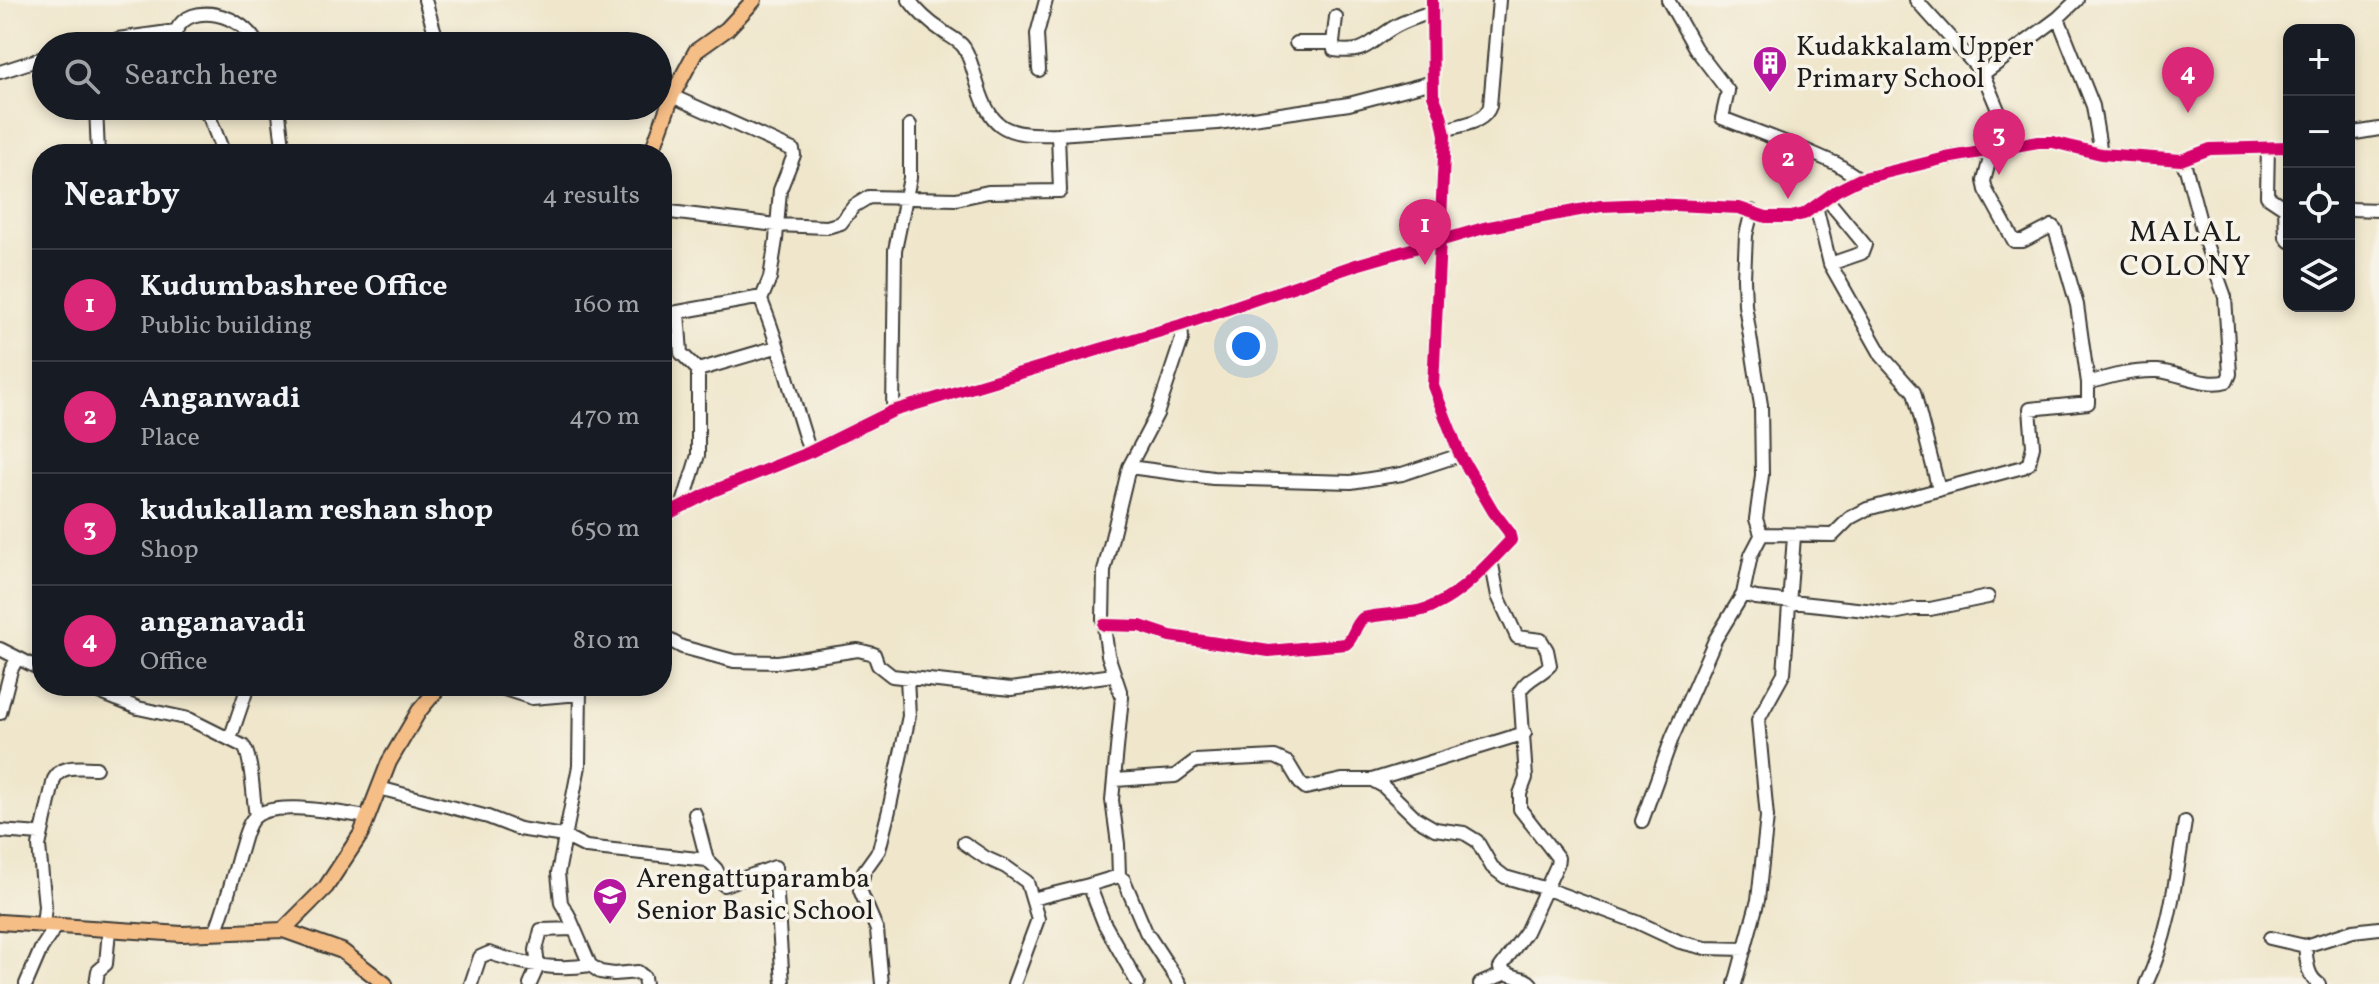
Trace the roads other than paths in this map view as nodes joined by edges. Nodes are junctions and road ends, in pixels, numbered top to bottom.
1 (425, 0) edge
2 (754, 0) edge
3 (909, 0) edge
4 (1046, 0) edge
5 (1499, 0) edge
6 (1668, 0) edge
7 (1916, 0) edge
8 (2077, 0) edge
9 (1432, 6) edge
10 (1336, 17) dead end
11 (2058, 18) junction
12 (174, 32) edge
13 (247, 32) edge
14 (435, 32) edge
15 (1296, 43) dead end
16 (1333, 43) junction
17 (32, 62) edge
18 (1039, 70) dead end
19 (0, 72) edge
20 (1983, 74) junction
21 (1433, 82) junction
22 (672, 96) joint
23 (97, 120) edge
24 (211, 120) edge
25 (280, 120) edge
26 (663, 120) edge
27 (910, 125) dead end
28 (2379, 129) edge
29 (1445, 130) junction
30 (2355, 133) edge
31 (1058, 134) junction
32 (98, 144) edge
33 (220, 144) edge
34 (283, 144) edge
35 (655, 144) edge
36 (2268, 147) junction
37 (2283, 147) edge
38 (1994, 150) junction
39 (2101, 154) junction
40 (2181, 160) junction
41 (1860, 179) junction
42 (904, 198) junction
43 (1821, 202) junction
44 (2355, 209) edge
45 (2379, 210) edge
46 (1752, 211) junction
47 (672, 212) edge
48 (776, 225) junction
49 (2289, 240) edge
50 (1439, 241) junction
51 (1830, 264) junction
52 (762, 297) junction
53 (678, 312) junction
54 (672, 313) edge
55 (1181, 325) junction
56 (776, 347) junction
57 (698, 370) junction
58 (2088, 383) junction
59 (893, 411) junction
60 (810, 452) junction
61 (1460, 455) junction
62 (1129, 467) junction
63 (1939, 490) junction
64 (682, 507) junction
65 (672, 512) edge
66 (1762, 534) junction
67 (1794, 536) junction
68 (1491, 560) junction
69 (1743, 594) junction
70 (1988, 597) dead end
71 (1789, 602) junction
72 (1104, 625) junction
73 (672, 642) edge
74 (0, 649) edge
75 (17, 659) junction
76 (32, 666) edge
77 (1113, 675) junction
78 (907, 678) junction
79 (109, 696) edge
80 (245, 696) edge
81 (432, 696) edge
82 (580, 696) edge
83 (0, 713) edge
84 (1525, 733) junction
85 (230, 739) junction
86 (96, 768) dead end
87 (1115, 780) junction
88 (1372, 780) junction
89 (379, 788) junction
90 (695, 814) dead end
91 (256, 816) junction
92 (367, 817) junction
93 (1642, 821) dead end
94 (2185, 822) dead end
95 (0, 831) edge
96 (40, 834) junction
97 (564, 836) junction
98 (964, 843) dead end
99 (707, 860) junction
100 (1119, 876) junction
101 (1089, 885) junction
102 (1547, 889) junction
103 (1032, 899) junction
104 (561, 903) junction
105 (0, 922) edge
106 (49, 926) junction
107 (2379, 928) edge
108 (555, 929) junction
109 (574, 929) junction
110 (109, 930) junction
111 (283, 930) junction
112 (215, 933) junction
113 (2270, 938) dead end
114 (2305, 946) junction
115 (1745, 949) junction
116 (590, 965) junction
117 (538, 966) junction
118 (1504, 974) junction
119 (26, 984) edge
120 (96, 984) edge
121 (385, 984) edge
122 (471, 984) edge
123 (530, 984) edge
124 (645, 984) edge
125 (783, 984) edge
126 (882, 984) edge
127 (1014, 984) edge
128 (1138, 984) edge
129 (1180, 984) edge
130 (1480, 984) edge
131 (1531, 984) edge
132 (1735, 984) edge
133 (2146, 984) edge
134 (2319, 984) edge

1 - 14 street
2 - 22 main road
3 - 31 street
4 - 18 street
5 - 29 street
6 - 41 street
7 - 20 street
8 - 11 street
9 - 16 street
9 - 21 street
10 - 16 street
11 - 20 street
11 - 39 street
12 - 13 street
15 - 16 street
17 - 19 street
20 - 38 street
21 - 29 street
21 - 31 street
22 - 48 street
23 - 32 street
24 - 33 street
25 - 34 street
26 - 35 main road
27 - 42 street
28 - 30 street
29 - 50 street
31 - 42 street
36 - 37 street
36 - 40 street
36 - 49 street
38 - 39 street
38 - 41 street
38 - 58 street
39 - 40 street
40 - 58 street
41 - 43 street
42 - 48 street
42 - 59 street
43 - 46 street
43 - 51 street
43 - 51 street
44 - 45 street
46 - 50 street
46 - 66 street
47 - 48 street
48 - 52 street
50 - 55 street
50 - 61 street
51 - 63 street
52 - 53 street
52 - 56 street
53 - 54 street
53 - 57 street
55 - 59 street
55 - 62 street
56 - 57 street
56 - 60 street
57 - 64 street
58 - 63 street
59 - 60 street
60 - 64 street
61 - 62 street
61 - 68 street
62 - 72 street
63 - 67 street
64 - 65 street
66 - 67 street
66 - 69 street
67 - 71 street
68 - 72 street
68 - 84 street
69 - 71 street
69 - 93 street
70 - 71 street
71 - 115 street
72 - 77 street
73 - 78 street
74 - 75 street
75 - 76 street
75 - 83 street
77 - 78 street
77 - 87 street
78 - 126 street
79 - 85 street
80 - 85 street
81 - 89 main road
82 - 97 street
84 - 88 street
84 - 102 street
85 - 91 street
86 - 96 street
87 - 88 street
87 - 100 street
88 - 102 street
89 - 92 main road
89 - 97 street
90 - 99 street
91 - 92 street
91 - 112 street
92 - 111 main road
94 - 133 street
95 - 96 street
96 - 106 street
97 - 99 street
97 - 104 street
98 - 103 street
99 - 125 street
100 - 101 street
100 - 129 street
101 - 103 street
101 - 128 street
102 - 115 street
102 - 118 street
103 - 127 street
104 - 108 street
104 - 109 street
105 - 106 main road
106 - 110 main road
106 - 119 street
107 - 114 street
108 - 109 street
108 - 117 street
109 - 116 street
110 - 112 main road
110 - 120 street
111 - 112 main road
111 - 121 main road
113 - 114 street
114 - 134 street
115 - 132 street
116 - 117 street
116 - 124 street
117 - 122 street
117 - 123 street
118 - 130 street
118 - 131 street

